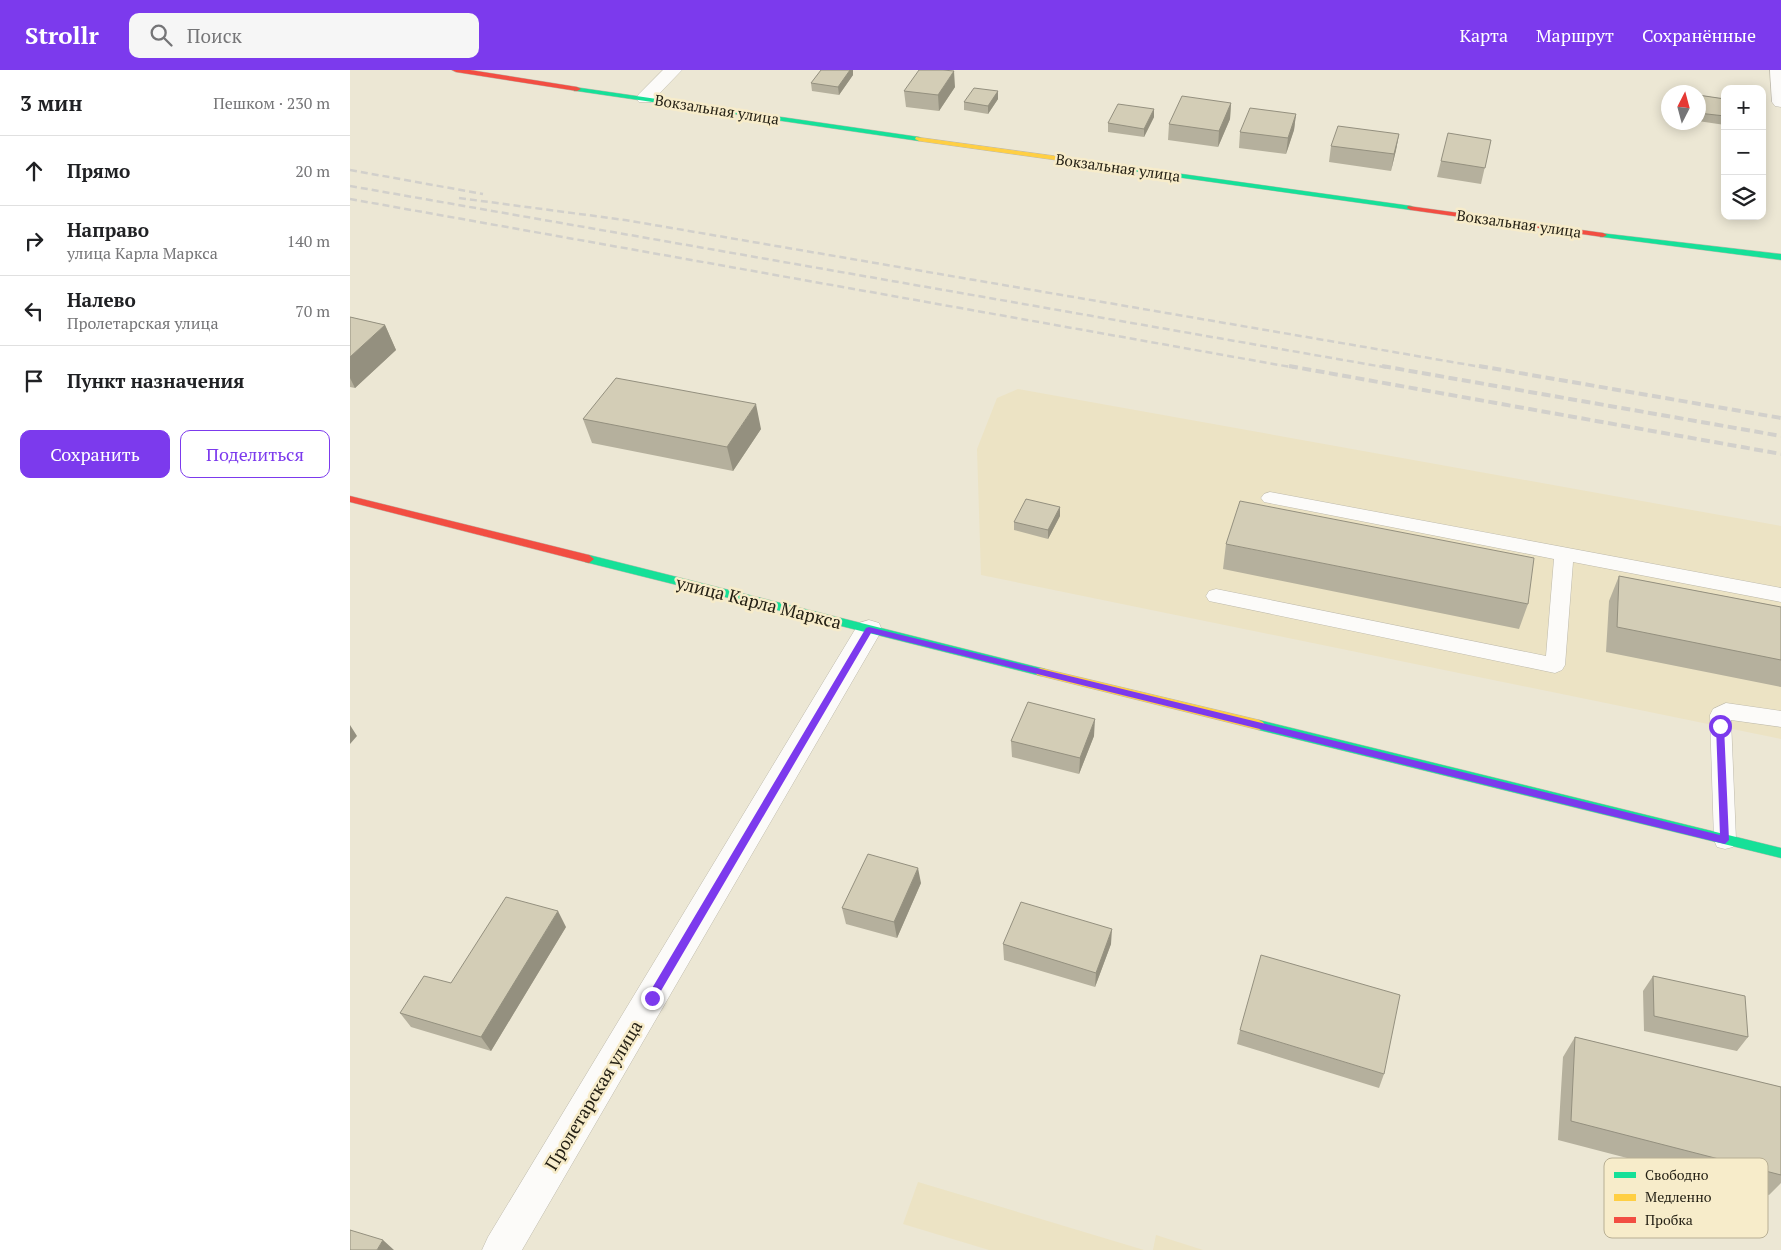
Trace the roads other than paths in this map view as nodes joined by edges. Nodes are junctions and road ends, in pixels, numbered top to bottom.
1 (456, 70) edge
2 (673, 70) edge
3 (1778, 70) edge
4 (645, 98) junction
5 (1781, 102) edge
6 (1781, 257) edge
7 (1270, 498) dead end
8 (350, 499) edge
9 (1564, 554) junction
10 (1781, 595) edge
11 (1216, 596) dead end
12 (869, 630) junction
13 (1781, 720) edge
14 (1725, 840) junction
15 (1781, 853) edge
16 (500, 1250) edge

1 - 4 street, Вокзальная улица
2 - 4 street
3 - 5 street
4 - 6 street, Вокзальная улица
7 - 9 lane
8 - 12 street, улица Карла Маркса
9 - 10 lane
9 - 11 lane
12 - 14 street, улица Карла Маркса
12 - 16 street, Пролетарская улица
13 - 14 lane
14 - 15 street, улица Карла Маркса

